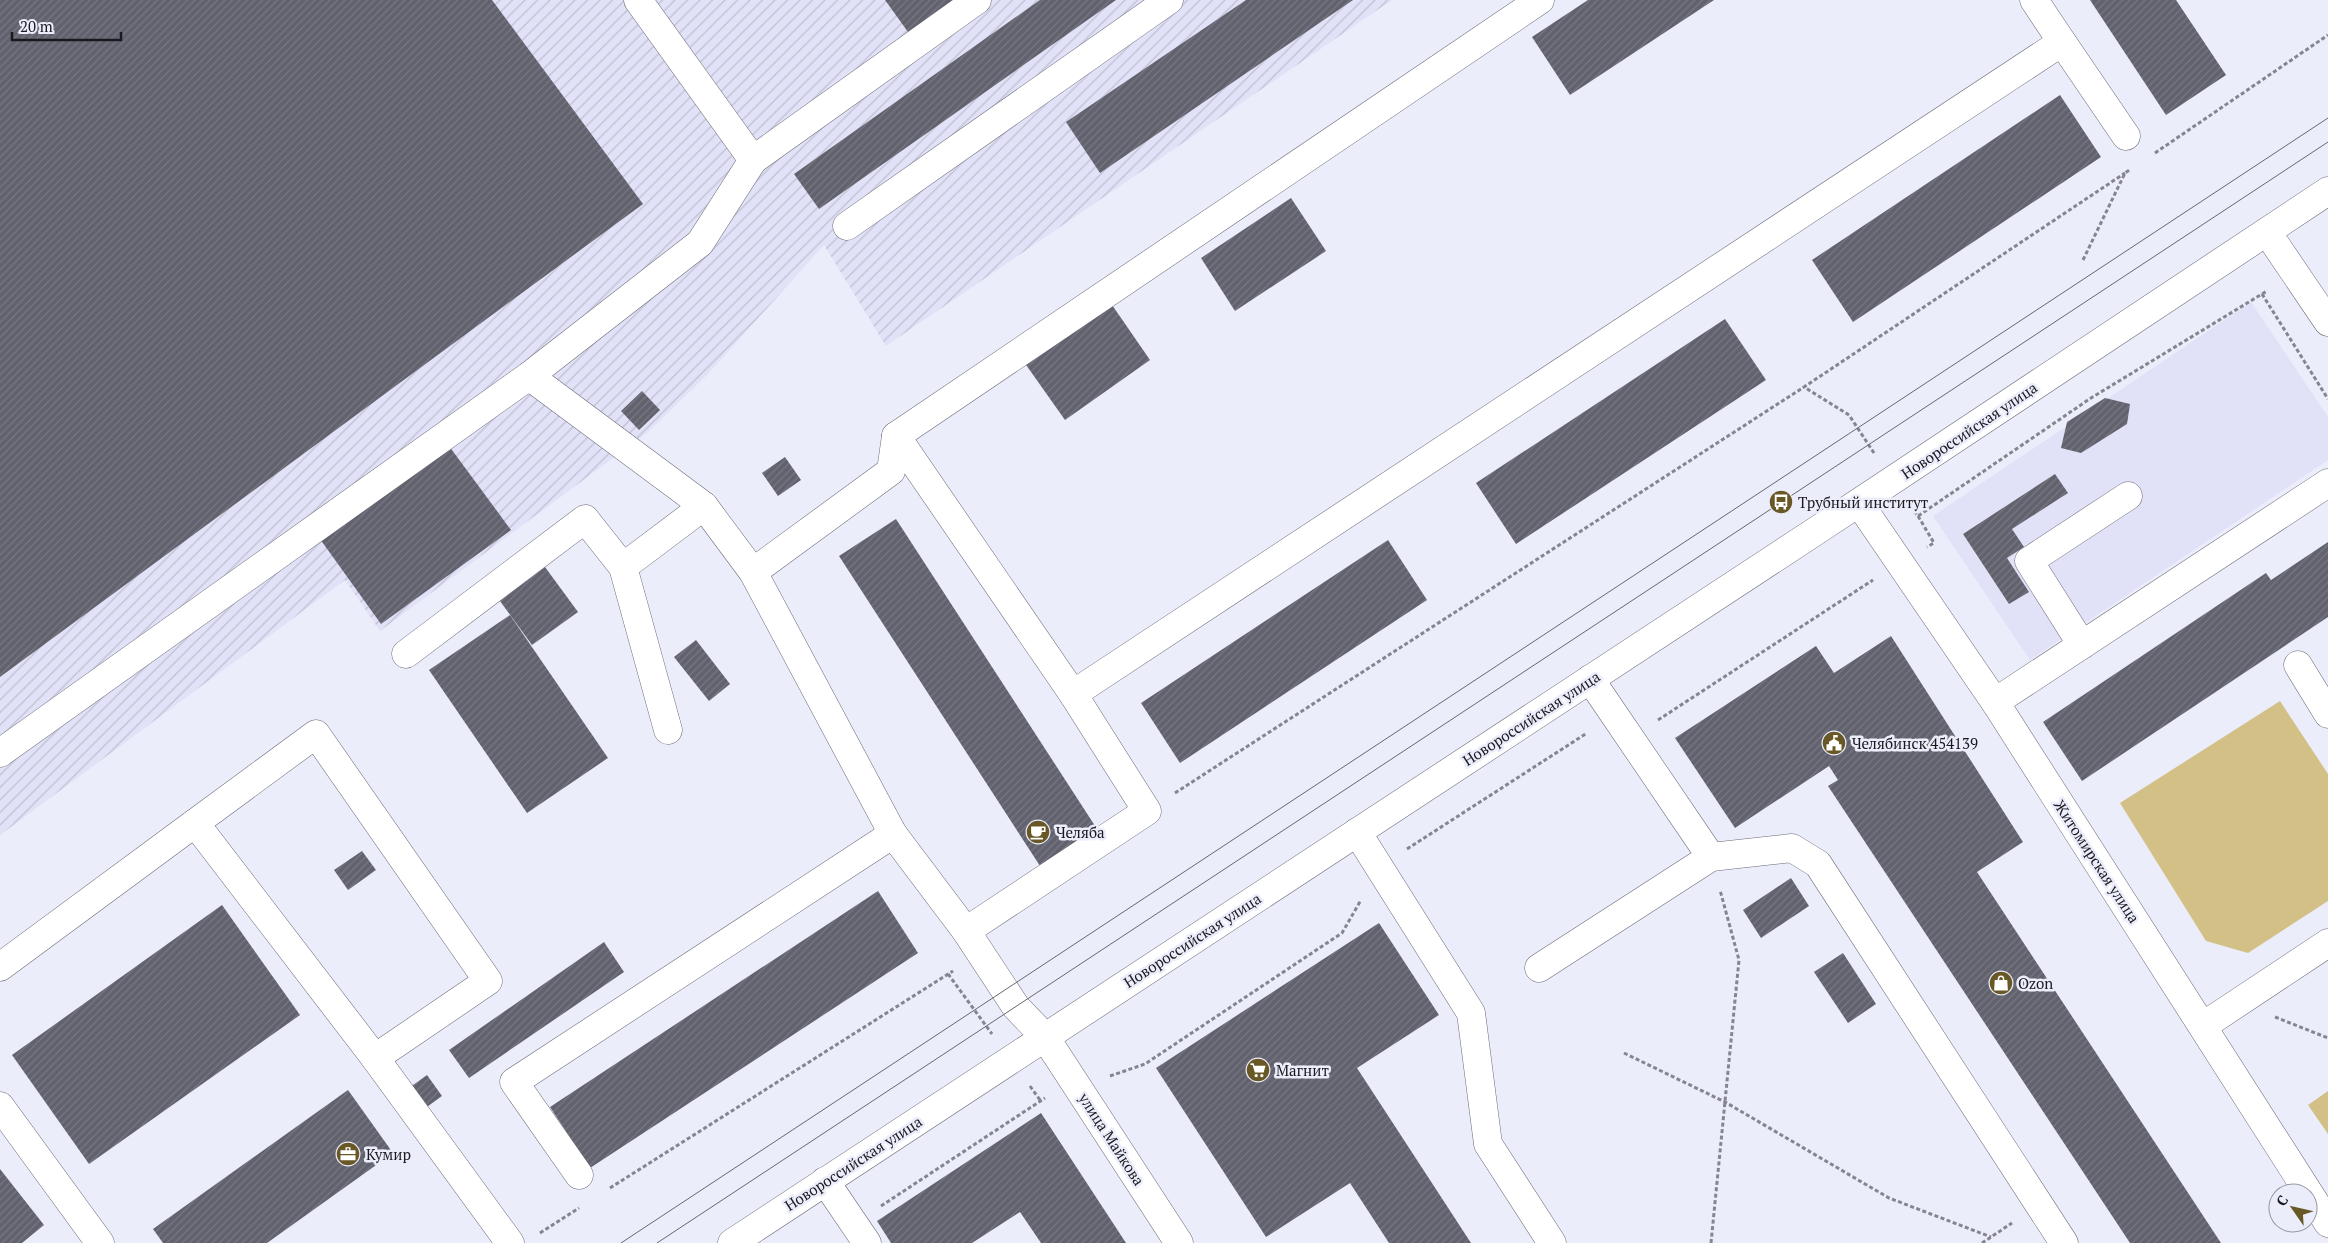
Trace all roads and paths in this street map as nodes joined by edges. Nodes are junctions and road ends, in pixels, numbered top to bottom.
1 (638, 0) edge
2 (978, 0) edge
3 (1169, 0) edge
4 (1540, 0) edge
5 (2034, 0) edge
6 (2328, 35) edge
7 (2062, 42) junction
8 (2126, 136) dead end
9 (2149, 156) dead end
10 (753, 160) junction
11 (2133, 168) dead end
12 (2328, 191) edge
13 (847, 226) dead end
14 (2267, 232) junction
15 (2083, 260) dead end
16 (2262, 294) dead end
17 (2328, 322) edge
18 (529, 376) junction
19 (1804, 387) dead end
20 (2328, 399) edge
21 (896, 436) junction
22 (2328, 483) edge
23 (2128, 496) dead end
24 (1859, 503) junction
25 (704, 506) junction
26 (623, 567) junction
27 (753, 572) junction
28 (2082, 645) junction
29 (406, 654) dead end
30 (2298, 665) dead end
31 (1590, 679) junction
32 (1073, 694) junction
33 (1995, 702) junction
34 (2328, 714) edge
35 (668, 730) dead end
36 (0, 753) edge
37 (1147, 811) junction
38 (195, 823) junction
39 (1357, 832) junction
40 (893, 834) junction
41 (1711, 857) junction
42 (966, 931) junction
43 (2328, 943) edge
44 (981, 954) junction
45 (0, 967) edge
46 (1539, 968) dead end
47 (2239, 1002) junction
48 (2203, 1026) junction
49 (1044, 1036) junction
50 (2328, 1038) edge
51 (1624, 1053) dead end
52 (375, 1058) junction
53 (1725, 1102) junction
54 (0, 1106) edge
55 (579, 1175) dead end
56 (825, 1182) junction
57 (607, 1190) dead end
58 (582, 1206) dead end
59 (2328, 1223) edge
60 (1991, 1237) dead end
61 (521, 1240) edge
62 (100, 1243) edge
63 (732, 1243) edge
64 (867, 1243) edge
65 (1178, 1243) edge
66 (1552, 1243) edge
67 (1711, 1243) edge
68 (2064, 1243) edge

1 - 10 main road
2 - 10 main road
3 - 13 main road
4 - 21 main road
5 - 7 main road
6 - 9 path
7 - 8 main road
7 - 32 main road
10 - 18 main road
11 - 15 path
12 - 14 main road, Новороссийская улица
14 - 17 main road
14 - 24 main road, Новороссийская улица
16 - 20 path
18 - 25 main road, улица Майкова
18 - 36 main road
19 - 37 path
21 - 27 main road
21 - 32 main road
22 - 28 main road
23 - 28 main road
24 - 31 main road, Новороссийская улица
24 - 33 main road, Житомирская улица
25 - 26 main road
25 - 27 main road, улица Майкова
26 - 29 main road
26 - 35 main road
27 - 40 main road, улица Майкова
28 - 33 main road
30 - 34 main road
31 - 39 main road, Новороссийская улица
31 - 41 main road
32 - 37 main road
33 - 48 main road, Житомирская улица
37 - 42 main road
38 - 45 main road
38 - 52 main road
38 - 52 main road
39 - 49 main road, Новороссийская улица
39 - 66 main road
40 - 42 main road, улица Майкова
40 - 55 main road
41 - 46 main road
41 - 53 path
41 - 68 main road
42 - 44 main road, улица Майкова
43 - 47 main road
44 - 49 main road, улица Майкова
44 - 57 path
47 - 48 main road
47 - 50 path
48 - 59 main road, Житомирская улица
49 - 56 main road, Новороссийская улица
49 - 65 main road, улица Майкова
51 - 53 path
52 - 61 main road
53 - 60 path
53 - 67 path
54 - 62 main road
56 - 63 main road, Новороссийская улица
56 - 64 main road
58 - 61 path

